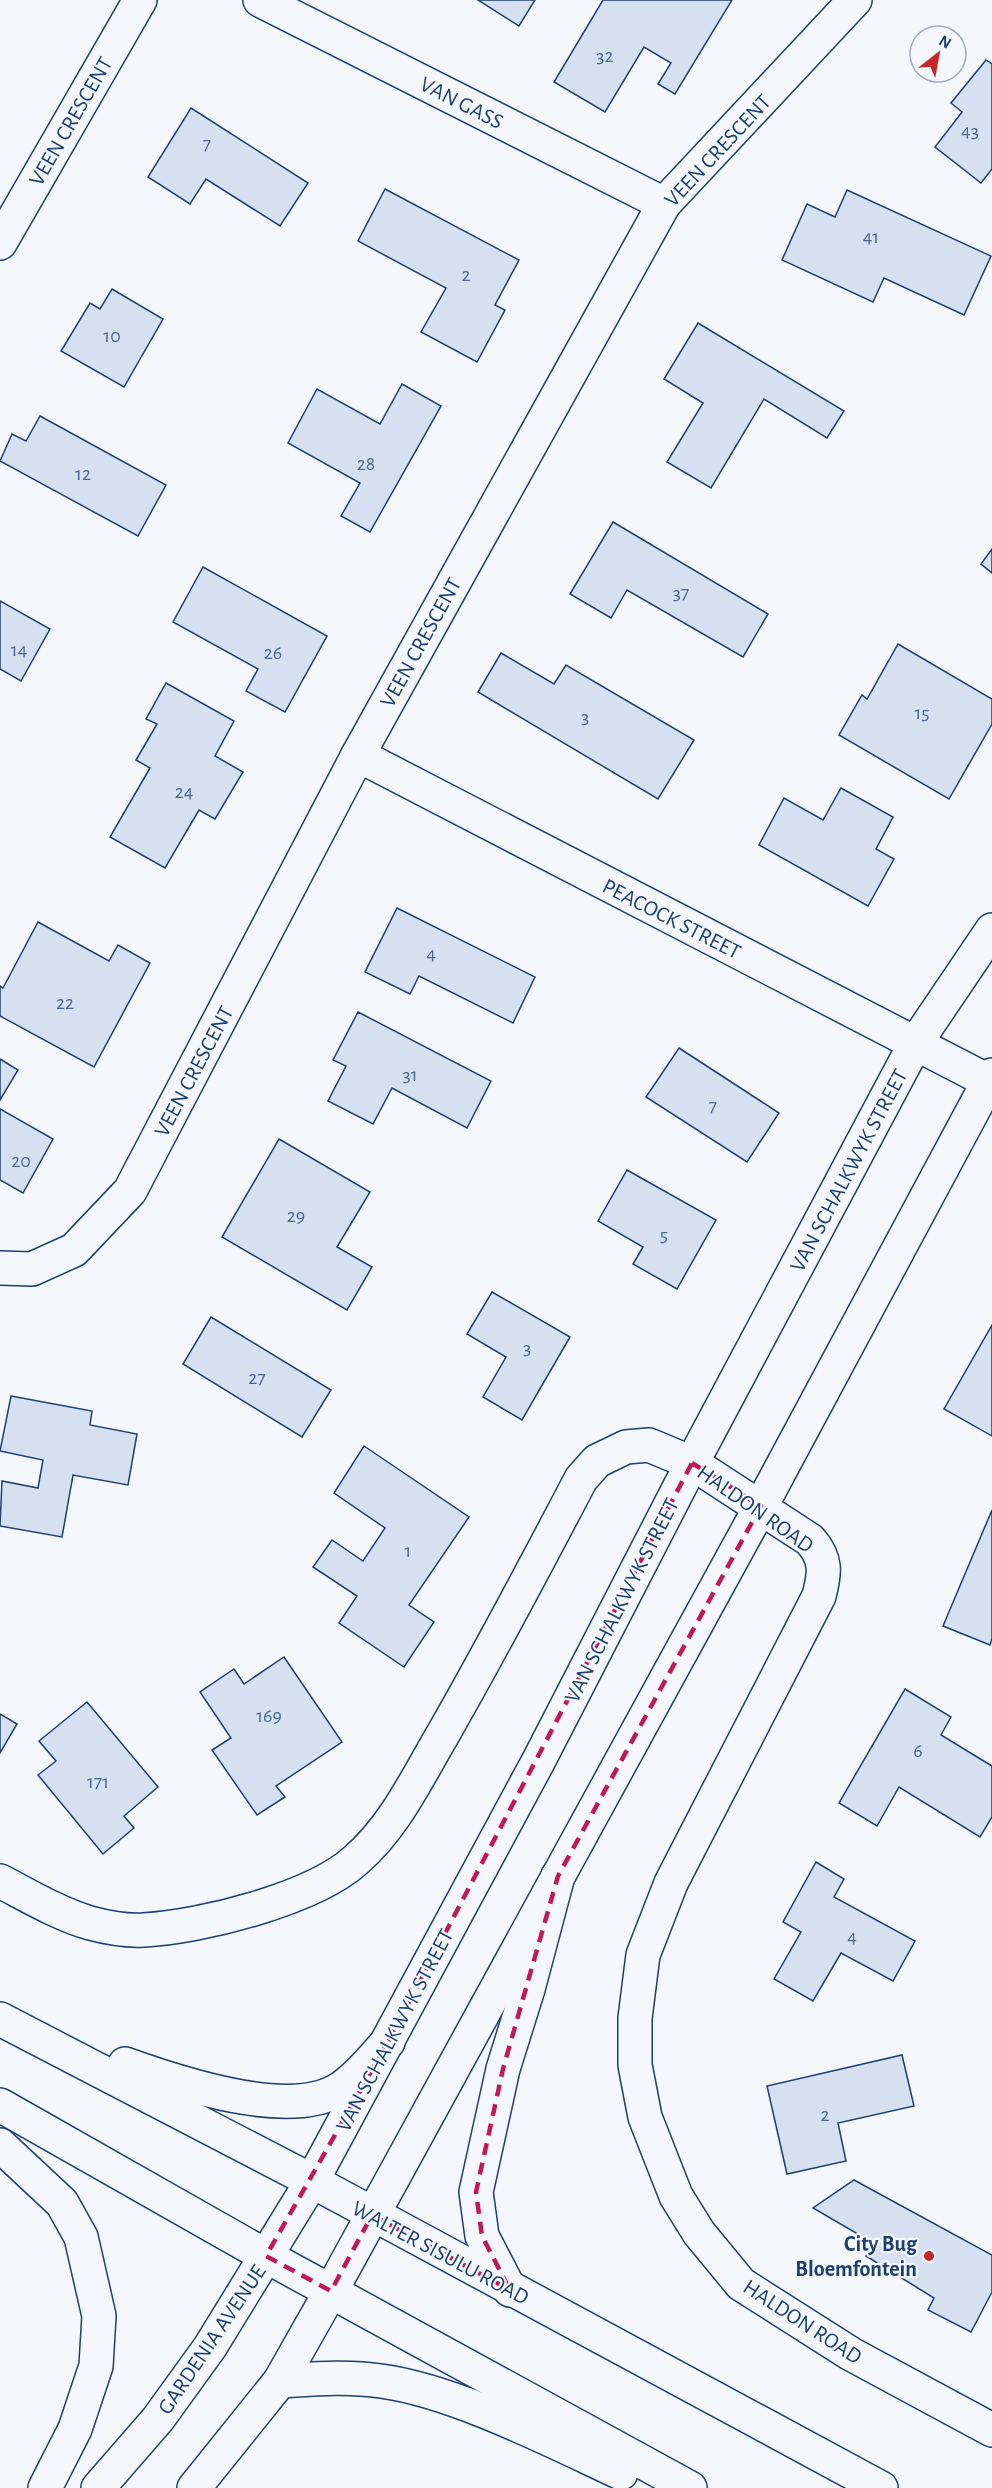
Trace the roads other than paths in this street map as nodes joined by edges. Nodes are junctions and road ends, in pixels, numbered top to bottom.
1 (140, 0) edge
2 (260, 0) edge
3 (855, 0) edge
4 (664, 204) junction
5 (0, 243) edge
6 (358, 754) junction
7 (992, 930) edge
8 (915, 1044) junction
9 (990, 1078) edge
10 (0, 1268) edge
11 (692, 1462) junction
12 (760, 1506) junction
13 (558, 1876) junction
14 (0, 1881) edge
15 (0, 2018) edge
16 (388, 2042) junction
17 (0, 2105) edge
18 (0, 2145) edge
19 (312, 2181) junction
20 (372, 2215) junction
21 (266, 2256) junction
22 (510, 2290) junction
23 (331, 2291) junction
24 (280, 2381) junction
25 (992, 2430) edge
26 (45, 2488) edge
27 (98, 2488) edge
28 (194, 2488) edge
29 (652, 2488) edge
30 (690, 2488) edge
31 (881, 2488) edge

1 - 5 main road, VEEN CRESCENT
2 - 4 main road, VAN GASS
3 - 4 main road, VEEN CRESCENT
4 - 6 main road, VEEN CRESCENT
6 - 8 main road, PEACOCK STREET
6 - 10 main road, VEEN CRESCENT
7 - 8 main road, VAN SCHALKWYK STREET
8 - 9 main road, PEACOCK STREET
8 - 11 main road, VAN SCHALKWYK STREET
9 - 12 main road
11 - 12 main road, HALDON ROAD
11 - 14 main road, HALDON ROAD
11 - 16 main road, VAN SCHALKWYK STREET
12 - 13 main road
12 - 25 main road, HALDON ROAD
13 - 20 main road
13 - 22 main road
15 - 16 main road
15 - 19 main road, WALTER SISULU ROAD
16 - 19 main road, VAN SCHALKWYK STREET
17 - 21 main road
18 - 26 main road
19 - 20 main road, WALTER SISULU ROAD
19 - 21 main road, GARDENIA AVENUE
20 - 22 main road, WALTER SISULU ROAD
20 - 23 main road
21 - 23 main road
21 - 27 main road, GARDENIA AVENUE
22 - 31 main road, WALTER SISULU ROAD
23 - 24 main road
23 - 30 main road
24 - 28 main road
24 - 29 main road

